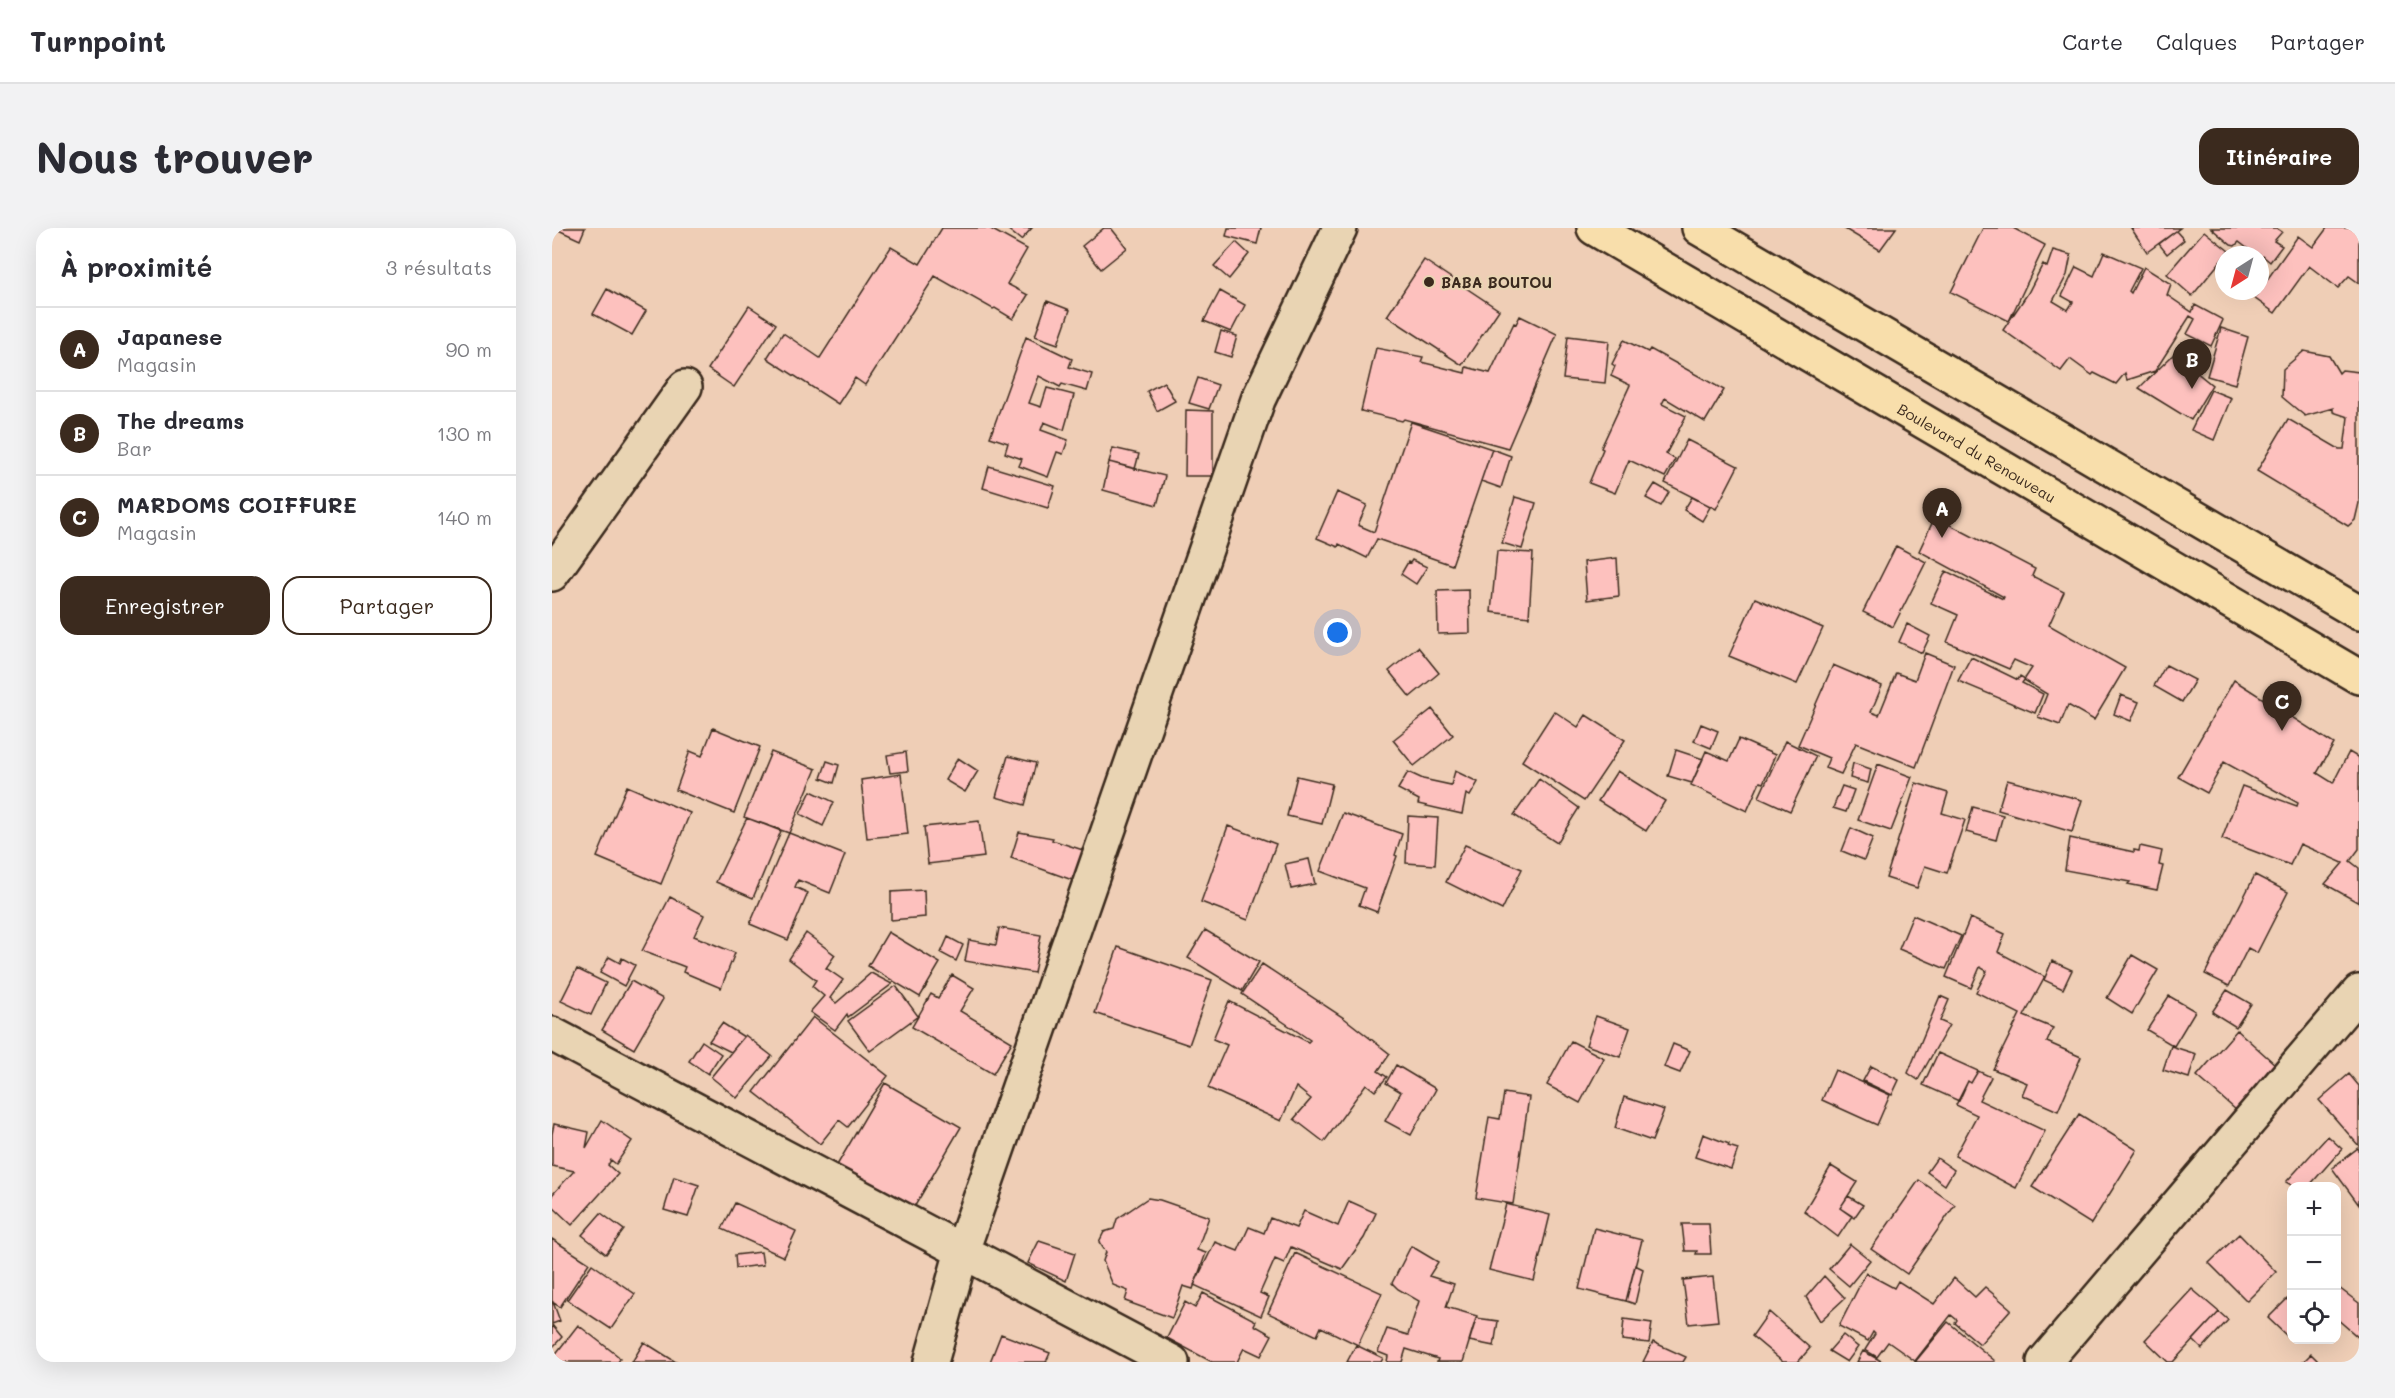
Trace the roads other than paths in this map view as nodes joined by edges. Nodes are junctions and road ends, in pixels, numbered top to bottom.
1 (1340, 228) edge
2 (1594, 228) edge
3 (1699, 228) edge
4 (685, 387) dead end
5 (552, 574) edge
6 (2359, 613) edge
7 (2359, 677) edge
8 (2359, 992) edge
9 (552, 1034) edge
10 (962, 1251) junction
11 (931, 1362) edge
12 (1172, 1362) edge
13 (2044, 1362) edge

1 - 10 street
2 - 7 main road, Boulevard du Renouveau
3 - 6 main road
4 - 5 street
8 - 13 street
9 - 10 street
10 - 11 street
10 - 12 street

